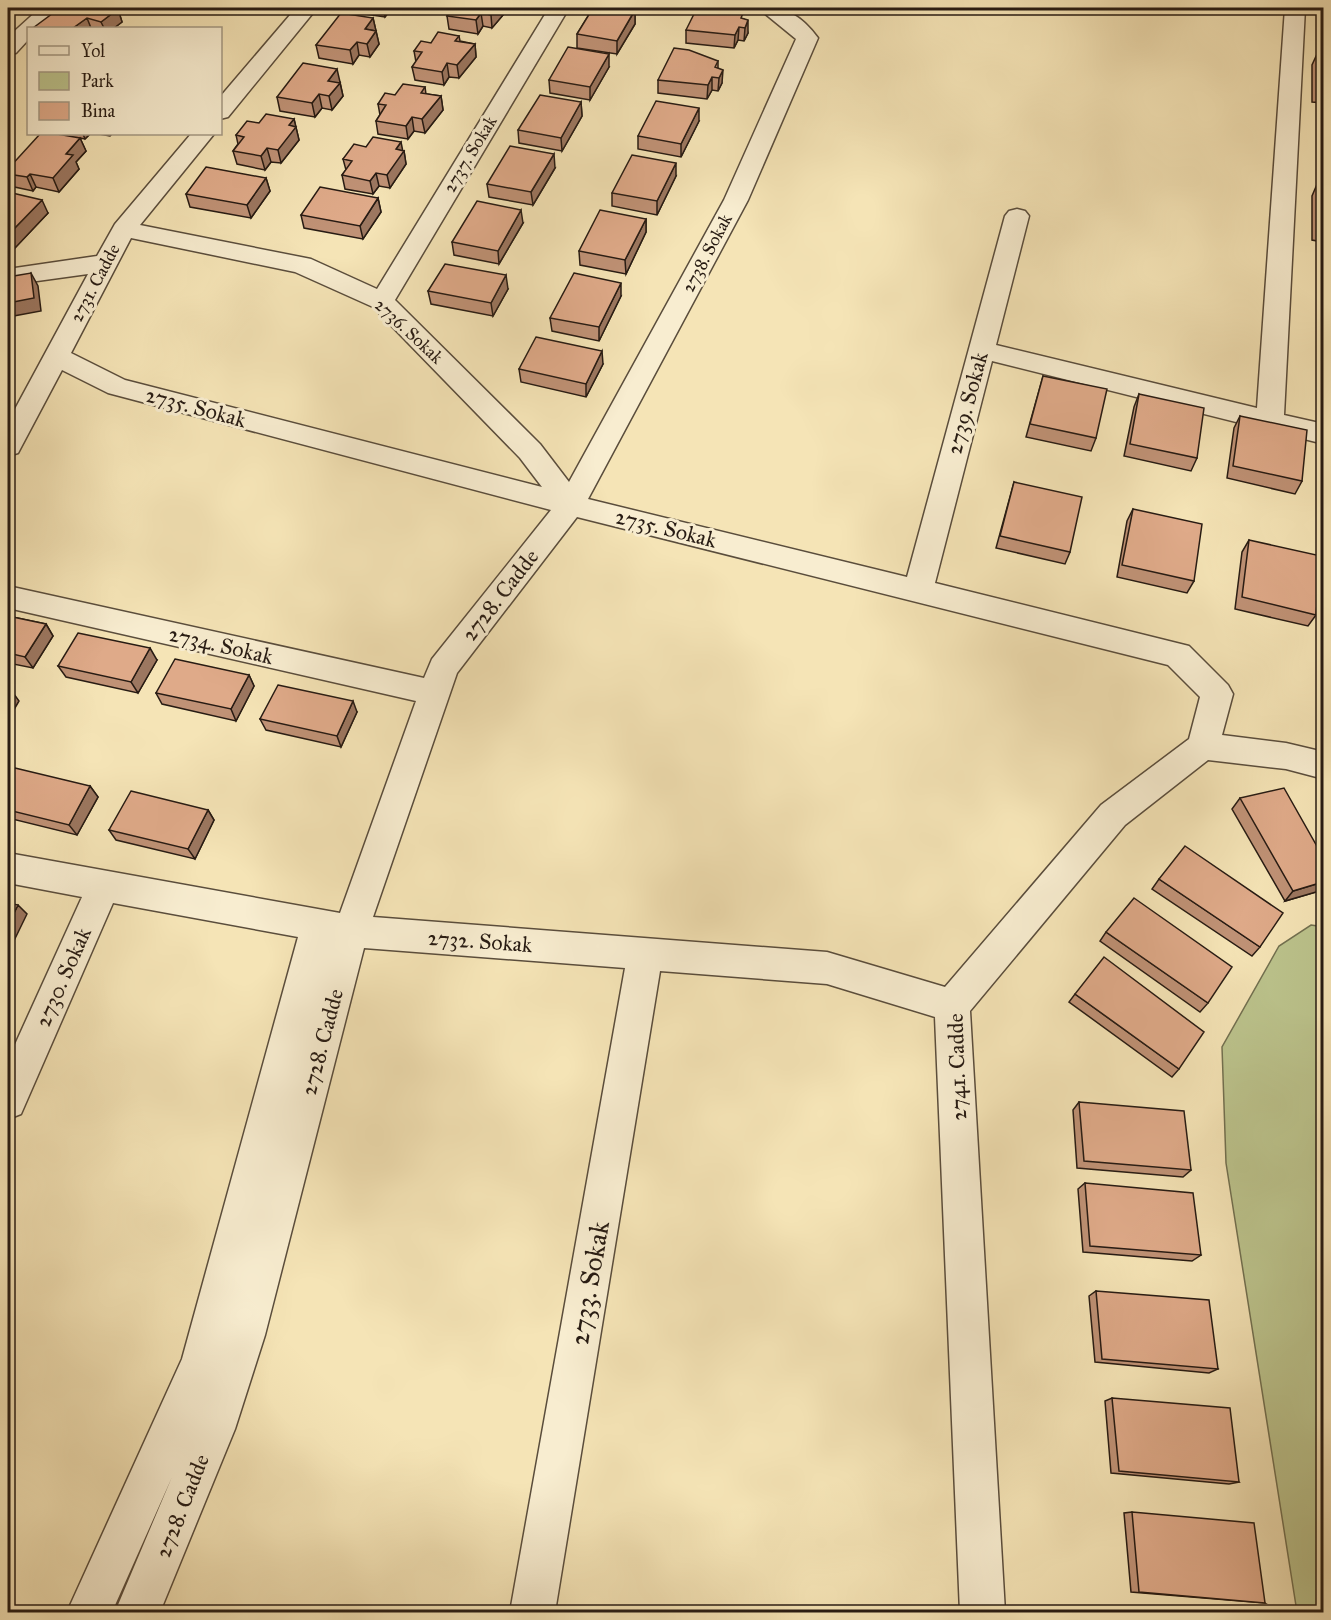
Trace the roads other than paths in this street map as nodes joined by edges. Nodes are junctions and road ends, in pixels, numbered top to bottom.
1 (52, 8) edge
2 (307, 8) edge
3 (559, 8) edge
4 (768, 8) edge
5 (1289, 8) edge
6 (31, 27) edge
7 (27, 31) edge
8 (8, 48) edge
9 (222, 110) edge
10 (202, 135) edge
11 (1017, 216) dead end
12 (124, 229) junction
13 (105, 263) junction
14 (8, 277) edge
15 (382, 301) junction
16 (981, 350) junction
17 (55, 356) junction
18 (1270, 420) junction
19 (1323, 434) edge
20 (8, 446) edge
21 (571, 504) junction
22 (918, 590) junction
23 (8, 597) edge
24 (434, 693) junction
25 (1203, 746) junction
26 (1323, 766) edge
27 (8, 868) edge
28 (104, 885) junction
29 (335, 928) junction
30 (645, 954) junction
31 (952, 1006) junction
32 (8, 1101) edge
33 (89, 1612) edge
34 (138, 1612) edge
35 (532, 1612) edge
36 (983, 1612) edge

1 - 6 street
2 - 9 street
3 - 15 street, 2737. Sokak
4 - 21 street, 2738. Sokak
5 - 18 street
7 - 8 street
10 - 12 street, 2731. Cadde
11 - 16 street, 2739. Sokak
12 - 13 street, 2731. Cadde
12 - 15 street, 2736. Sokak
13 - 14 street
13 - 17 street, 2731. Cadde
15 - 21 street, 2736. Sokak
16 - 18 street
16 - 22 street, 2739. Sokak
17 - 20 street, 2731. Cadde
17 - 21 street, 2735. Sokak
18 - 19 street
21 - 22 street, 2735. Sokak
21 - 24 street, 2728. Cadde
22 - 25 street, 2735. Sokak
23 - 24 street, 2734. Sokak
24 - 29 street, 2728. Cadde
25 - 26 street
25 - 31 street, 2741. Cadde
27 - 28 street, 2732. Sokak
28 - 29 street, 2732. Sokak
28 - 32 street, 2730. Sokak
29 - 30 street, 2732. Sokak
29 - 33 street, 2728. Cadde
29 - 34 street, 2728. Cadde
30 - 31 street, 2732. Sokak
30 - 35 street, 2733. Sokak
31 - 36 street, 2741. Cadde

